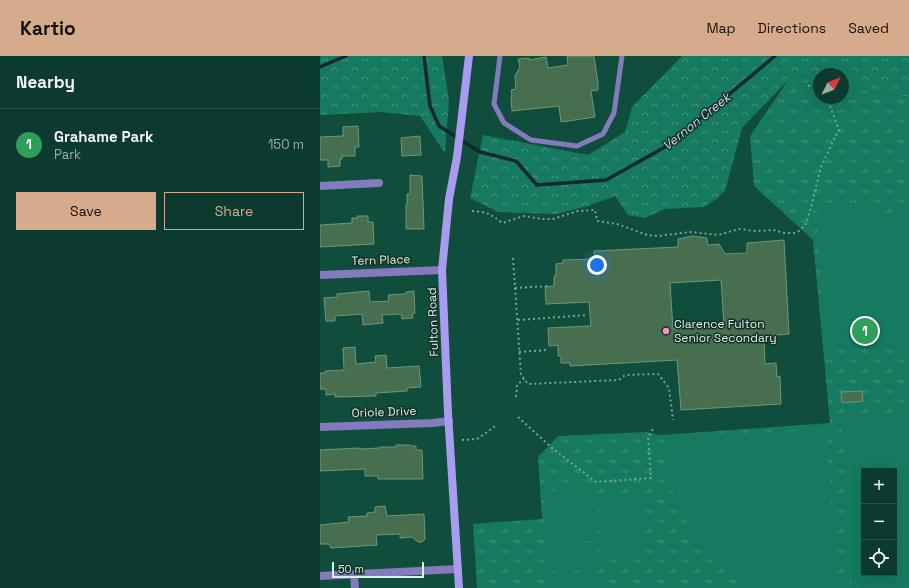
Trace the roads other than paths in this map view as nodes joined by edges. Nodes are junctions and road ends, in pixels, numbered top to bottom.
1 (469, 56) edge
2 (500, 56) edge
3 (622, 56) edge
4 (379, 183) dead end
5 (320, 186) edge
6 (442, 270) junction
7 (320, 275) edge
8 (449, 421) junction
9 (320, 427) edge
10 (458, 569) junction
11 (354, 575) junction
12 (320, 576) edge
13 (355, 588) edge
14 (459, 588) edge

1 - 6 street, Fulton Road
2 - 3 lane
4 - 5 street
6 - 7 street, Tern Place
6 - 8 street, Fulton Road
8 - 9 street, Oriole Drive
8 - 10 street, Fulton Road
10 - 11 street
10 - 14 street, Fulton Road
11 - 12 street
11 - 13 street

